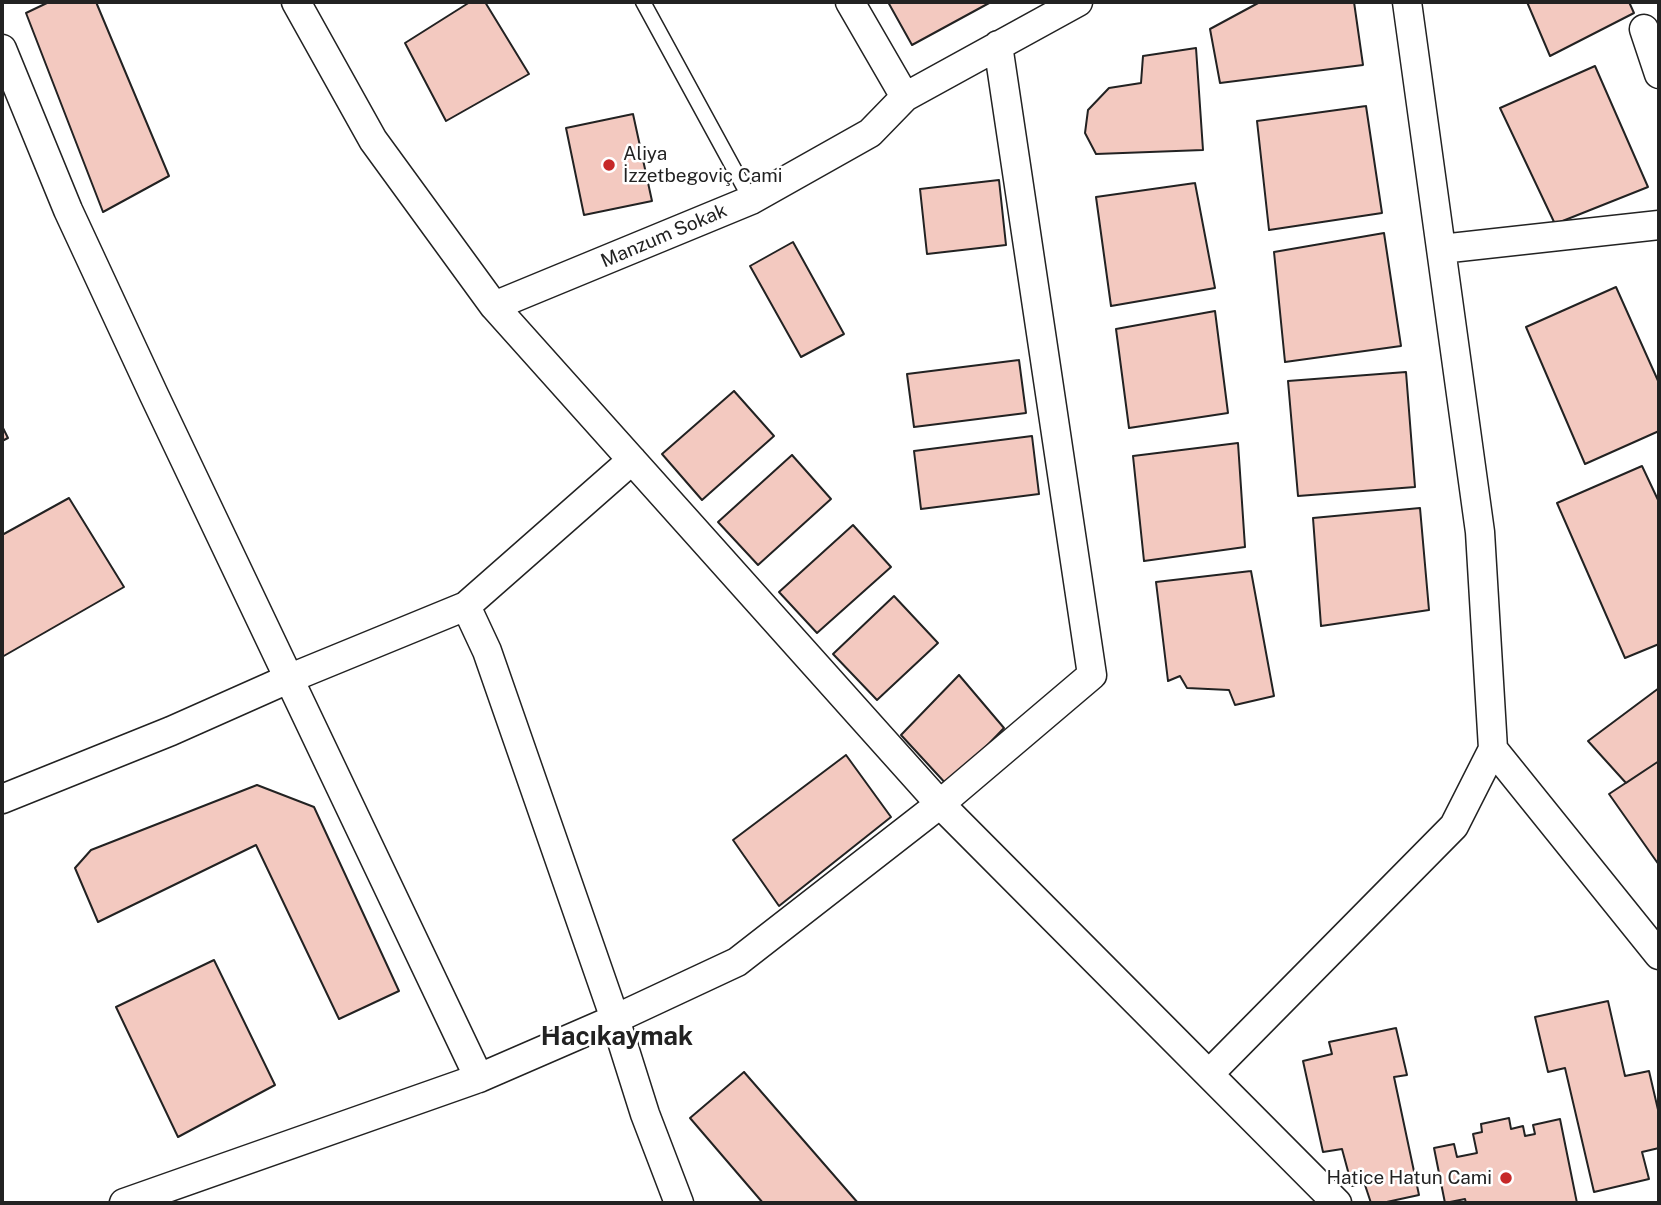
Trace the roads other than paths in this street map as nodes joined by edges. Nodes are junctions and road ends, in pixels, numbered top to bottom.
1 (296, 2) edge
2 (643, 2) edge
3 (850, 2) edge
4 (1078, 2) edge
5 (1407, 2) edge
6 (1644, 29) dead end
7 (998, 44) junction
8 (2, 49) edge
9 (1659, 74) edge
10 (905, 97) junction
11 (751, 200) junction
12 (1659, 225) edge
13 (1441, 248) junction
14 (495, 306) junction
15 (632, 460) junction
16 (466, 606) junction
17 (288, 679) junction
18 (1493, 749) junction
19 (2, 799) edge
20 (940, 804) junction
21 (1659, 954) edge
22 (615, 1019) junction
23 (1209, 1074) junction
24 (479, 1078) junction
25 (124, 1203) edge
26 (679, 1203) edge
27 (1337, 1203) edge

1 - 14 street
2 - 11 lane
3 - 10 street
4 - 7 street, Manzum Sokak
5 - 13 street
6 - 9 street
7 - 10 street, Manzum Sokak
7 - 20 street
8 - 17 street
10 - 11 street, Manzum Sokak
11 - 14 street, Manzum Sokak
12 - 13 street
13 - 18 street
14 - 15 street
15 - 16 street
15 - 20 street
16 - 17 street
16 - 22 street
17 - 19 street
17 - 24 street
18 - 21 street
18 - 23 street
20 - 22 street
20 - 23 street
22 - 24 street
22 - 26 street
23 - 27 street
24 - 25 street

